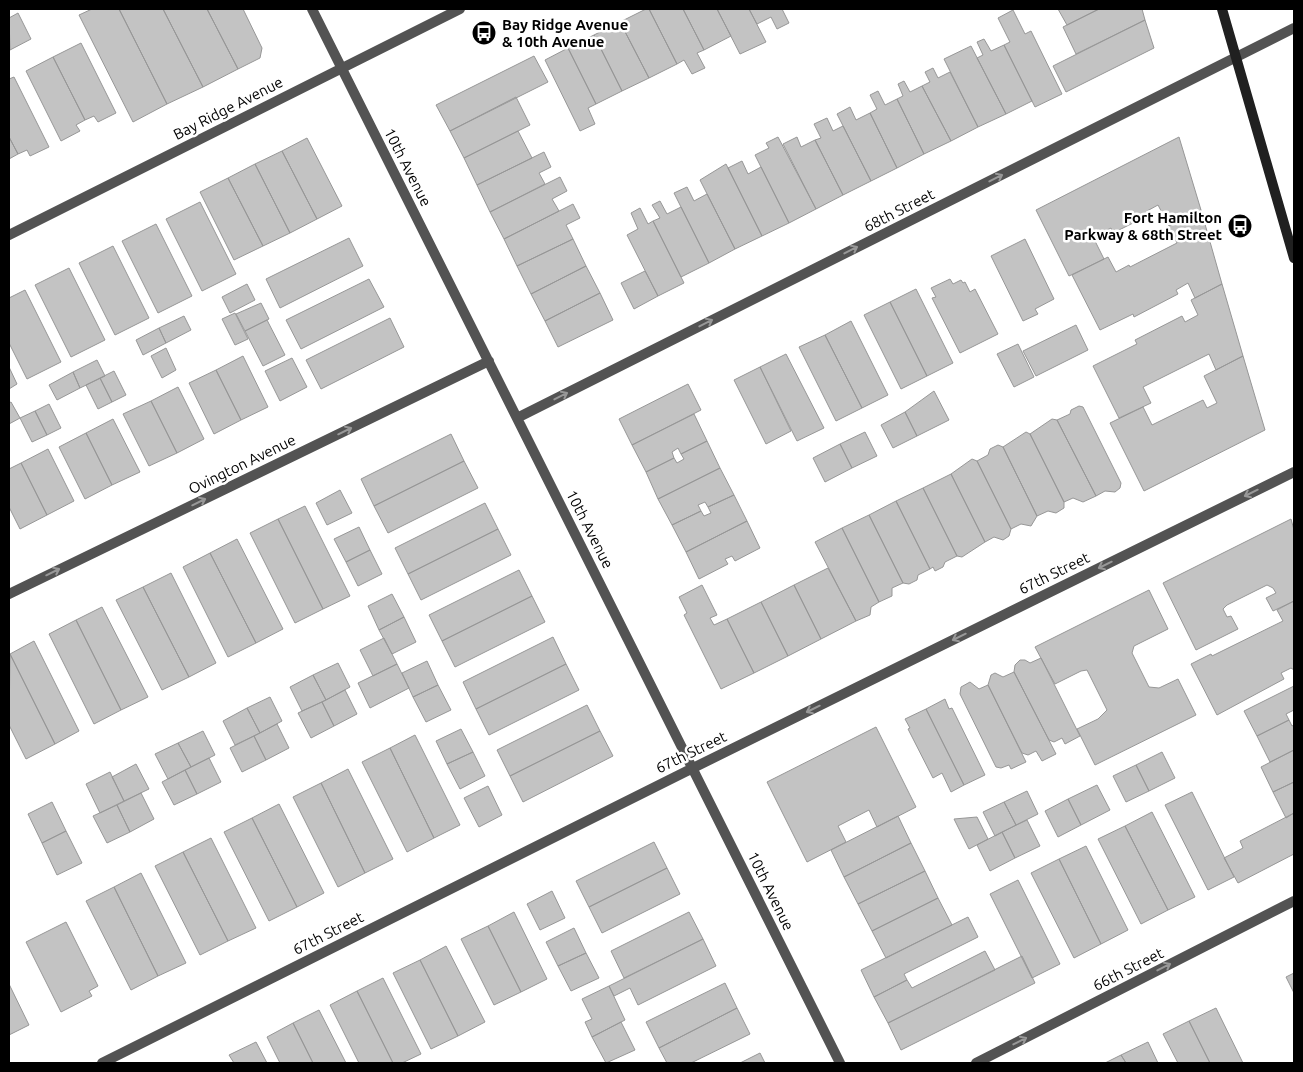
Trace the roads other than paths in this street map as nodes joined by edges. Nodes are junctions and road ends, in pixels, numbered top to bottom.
1 (312, 9) edge
2 (460, 9) edge
3 (1222, 9) edge
4 (1294, 28) edge
5 (1236, 57) junction
6 (342, 68) junction
7 (9, 234) edge
8 (1294, 258) edge
9 (489, 361) junction
10 (517, 418) junction
11 (1294, 472) edge
12 (9, 594) edge
13 (693, 768) junction
14 (1294, 901) edge
15 (102, 1063) edge
16 (840, 1063) edge
17 (976, 1063) edge

1 - 6 street, 10th Avenue
2 - 6 street, Bay Ridge Avenue
3 - 5 main road
4 - 5 street, 68th Street
5 - 8 main road
10 -> 5 street, 68th Street
6 - 7 street, Bay Ridge Avenue
6 - 9 street, 10th Avenue
9 - 10 street, 10th Avenue
12 -> 9 street, Ovington Avenue
10 - 13 street, 10th Avenue
11 -> 13 street, 67th Street
13 - 15 street, 67th Street
13 - 16 street, 10th Avenue
17 -> 14 street, 66th Street

